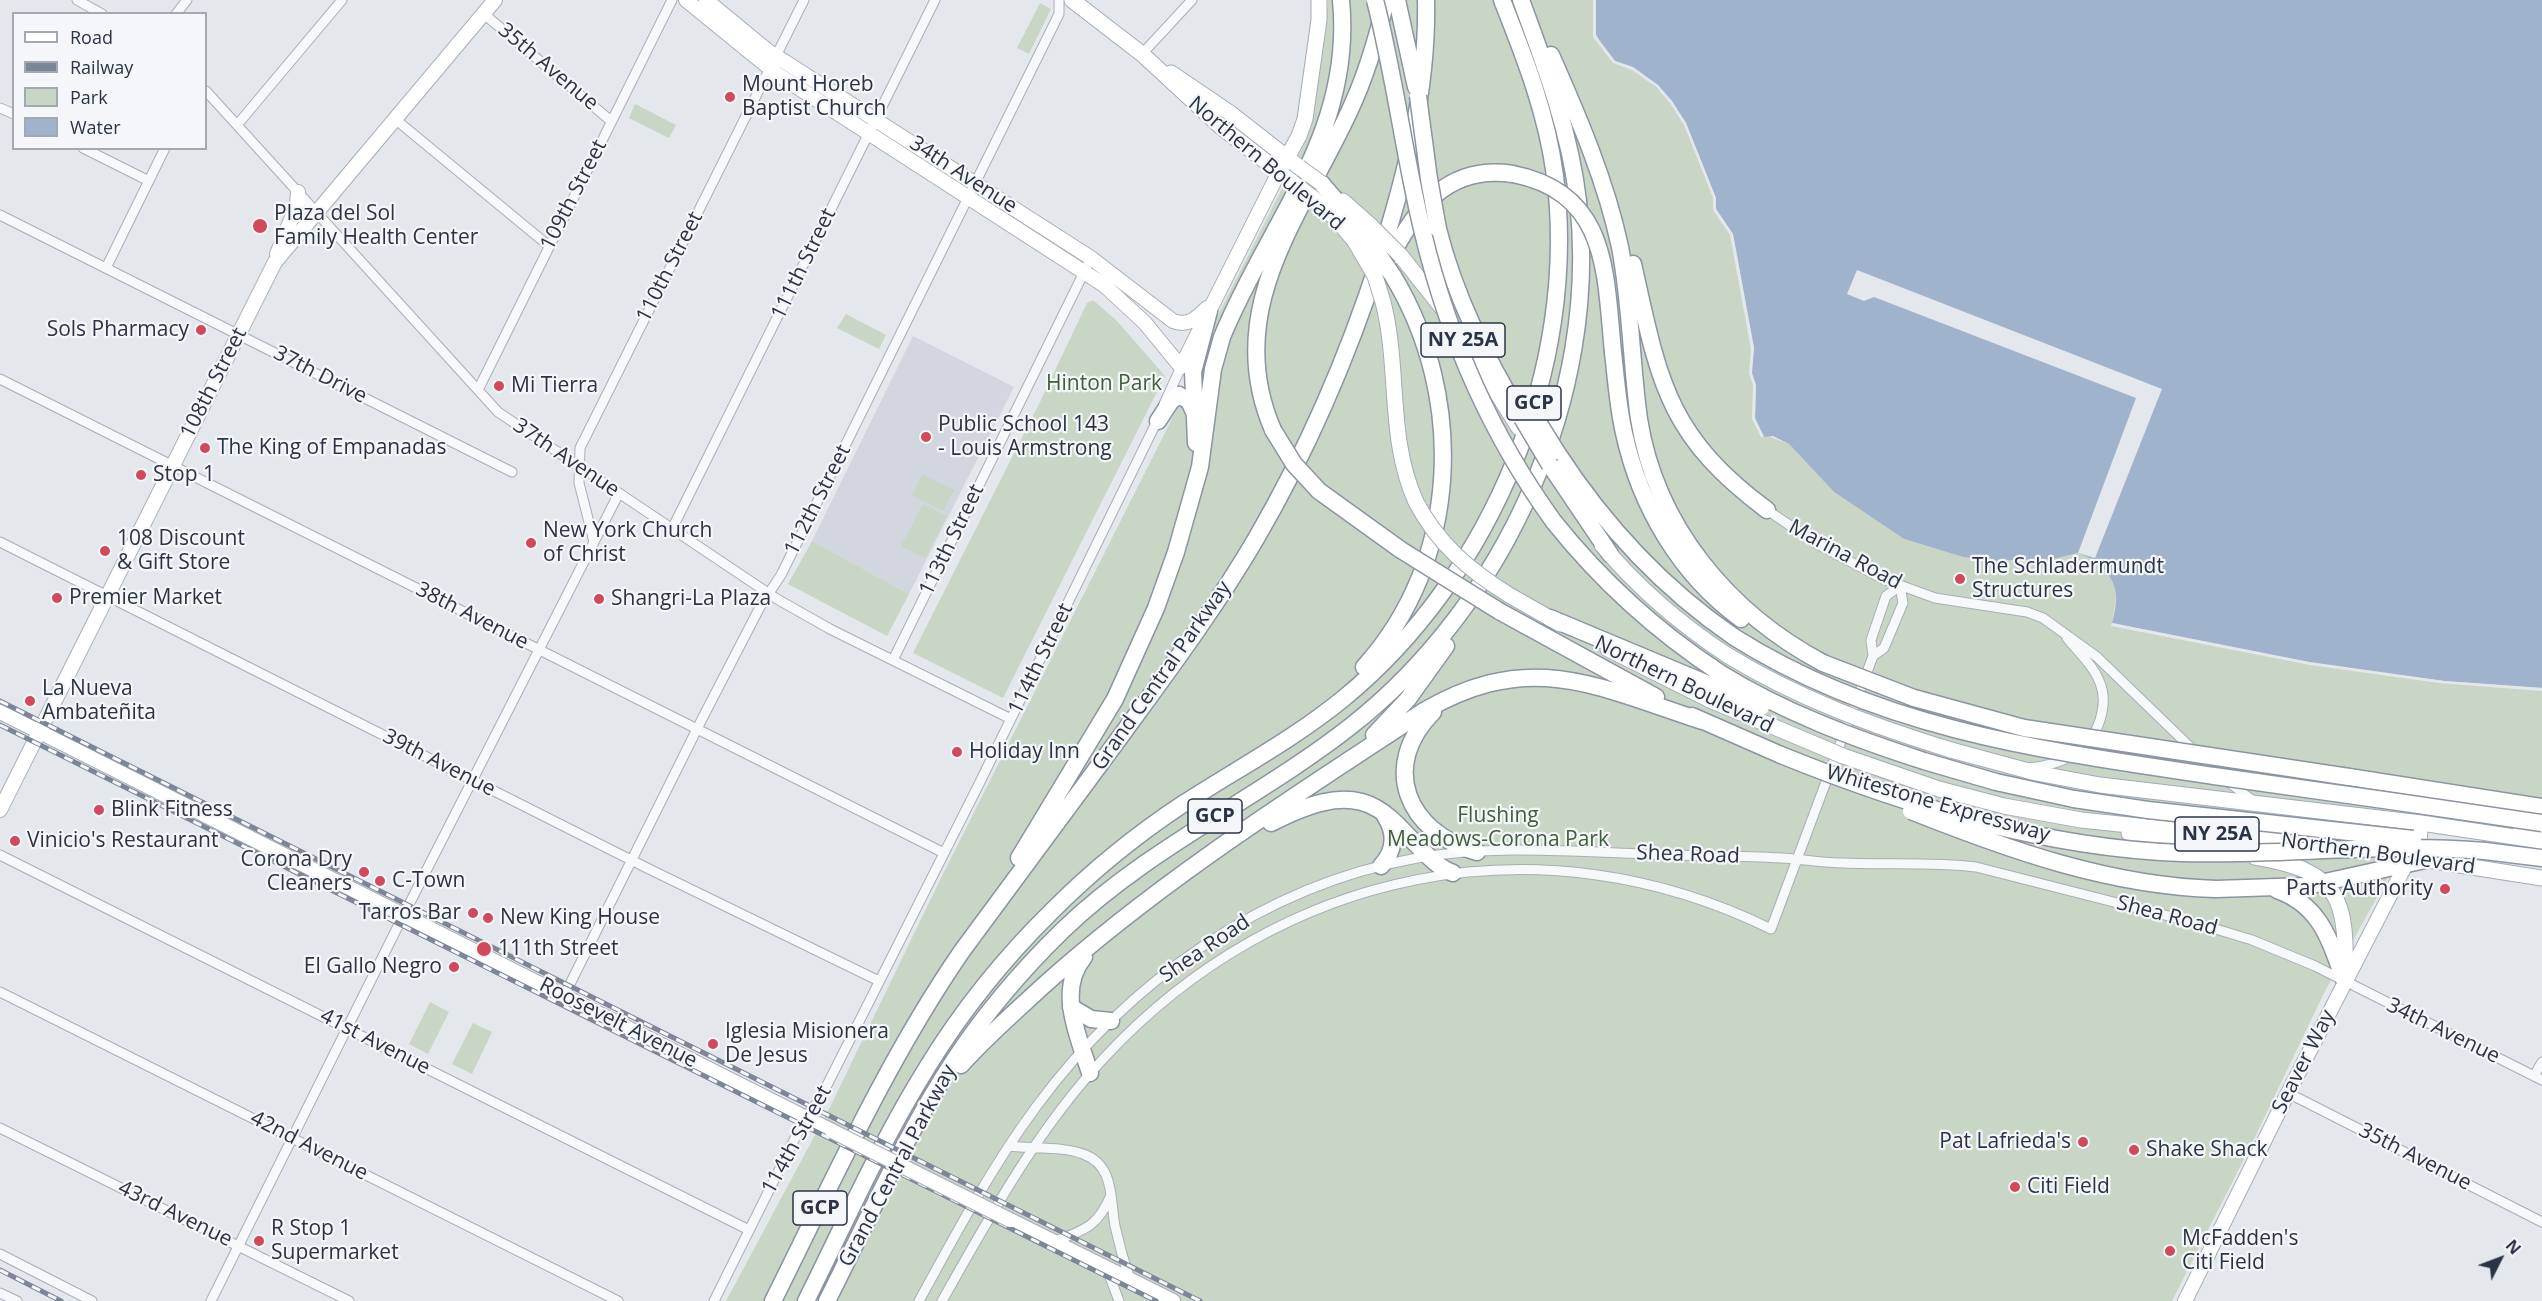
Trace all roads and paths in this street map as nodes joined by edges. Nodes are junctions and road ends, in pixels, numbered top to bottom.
1 (77, 0) edge
2 (187, 0) edge
3 (342, 0) edge
4 (495, 0) edge
5 (672, 0) edge
6 (686, 0) edge
7 (706, 0) edge
8 (804, 0) edge
9 (935, 0) edge
10 (1059, 0) edge
11 (1072, 0) edge
12 (1192, 0) edge
13 (1319, 0) edge
14 (1341, 0) edge
15 (1375, 0) edge
16 (1386, 0) edge
17 (1397, 0) edge
18 (1426, 0) edge
19 (1502, 0) edge
20 (1523, 0) edge
21 (98, 12) edge
22 (178, 12) edge
23 (484, 14) junction
24 (1142, 54) junction
25 (776, 56) junction
26 (769, 69) junction
27 (207, 92) edge
28 (395, 119) junction
29 (876, 119) junction
30 (611, 121) junction
31 (1580, 124) junction
32 (237, 125) junction
33 (869, 133) junction
34 (87, 150) edge
35 (164, 150) edge
36 (1293, 162) junction
37 (1279, 172) junction
38 (149, 181) junction
39 (975, 183) junction
40 (1317, 191) junction
41 (298, 192) junction
42 (968, 197) junction
43 (316, 213) junction
44 (0, 215) edge
45 (1277, 229) junction
46 (1363, 232) junction
47 (549, 246) junction
48 (1091, 258) junction
49 (275, 262) junction
50 (106, 268) junction
51 (1084, 272) junction
52 (1216, 295) junction
53 (1209, 311) junction
54 (1360, 318) junction
55 (239, 334) junction
56 (1181, 368) junction
57 (0, 379) edge
58 (478, 390) junction
59 (1193, 391) junction
60 (1194, 415) junction
61 (1523, 417) junction
62 (1158, 421) junction
63 (1273, 430) junction
64 (1551, 462) junction
65 (172, 466) junction
66 (579, 467) junction
67 (512, 472) dead end
68 (619, 493) junction
69 (1192, 493) junction
70 (1767, 510) joint
71 (1517, 516) junction
72 (672, 529) junction
73 (0, 542) edge
74 (594, 543) junction
75 (1610, 554) joint
76 (1900, 586) junction
77 (768, 593) junction
78 (108, 597) junction
79 (1743, 614) junction
80 (1550, 618) joint
81 (2061, 632) junction
82 (539, 650) junction
83 (1873, 656) junction
84 (893, 660) junction
85 (1715, 687) junction
86 (1456, 695) junction
87 (0, 712) edge
88 (1011, 719) junction
89 (1702, 721) junction
90 (697, 728) junction
91 (40, 732) junction
92 (1296, 733) junction
93 (1781, 755) junction
94 (2016, 768) junction
95 (2349, 777) junction
96 (472, 780) junction
97 (1305, 789) junction
98 (2542, 795) edge
99 (2263, 804) junction
100 (2542, 807) edge
101 (1378, 809) junction
102 (0, 810) edge
103 (2023, 810) junction
104 (2421, 823) junction
105 (2542, 823) edge
106 (2542, 830) edge
107 (2477, 831) junction
108 (2542, 841) edge
109 (2485, 851) junction
110 (1477, 852) junction
111 (944, 853) junction
112 (0, 855) edge
113 (1428, 856) junction
114 (2542, 858) edge
115 (632, 860) junction
116 (1797, 860) junction
117 (2414, 861) junction
118 (1197, 864) junction
119 (1382, 866) junction
120 (1453, 873) junction
121 (2542, 878) edge
122 (2324, 884) junction
123 (2271, 888) junction
124 (1133, 911) junction
125 (404, 915) junction
126 (951, 967) junction
127 (879, 981) junction
128 (2345, 982) junction
129 (0, 992) edge
130 (564, 996) junction
131 (1071, 1007) junction
132 (1111, 1020) junction
133 (347, 1028) junction
134 (1083, 1050) junction
135 (2542, 1062) edge
136 (1090, 1073) junction
137 (2538, 1078) edge
138 (2288, 1093) junction
139 (806, 1118) junction
140 (917, 1123) junction
141 (0, 1128) edge
142 (292, 1138) junction
143 (1009, 1146) junction
144 (1032, 1149) junction
145 (1112, 1192) junction
146 (2542, 1222) edge
147 (749, 1230) junction
148 (1053, 1242) junction
149 (239, 1246) junction
150 (0, 1254) edge
151 (1107, 1269) junction
152 (1130, 1280) junction
153 (0, 1293) edge
154 (923, 1299) edge
155 (17, 1301) edge
156 (92, 1301) edge
157 (212, 1301) edge
158 (349, 1301) edge
159 (618, 1301) edge
160 (714, 1301) edge
161 (773, 1301) edge
162 (806, 1301) edge
163 (827, 1301) edge
164 (942, 1301) edge
165 (1119, 1301) edge
166 (1173, 1301) edge
167 (2185, 1301) edge

1 - 21 street
2 - 22 street
3 - 32 street
4 - 23 main road, 108th Street
5 - 30 street, 109th Street
6 - 26 main road, 34th Avenue
7 - 25 main road, 34th Avenue
8 - 25 street, 110th Street
9 - 29 street, 111th Street
10 - 39 street, 112th Street
11 - 24 main road, Northern Boulevard
12 - 24 street
13 - 36 main road, 114th Street
14 - 45 highway
15 - 85 highway, bridge
16 - 63 highway
17 - 61 highway, bridge
18 - 54 highway, Grand Central Parkway / GCP
19 - 92 highway, Grand Central Parkway / GCP
20 - 31 highway
20 - 71 highway, Grand Central Parkway / GCP
23 - 28 main road, 108th Street
23 - 30 street, 35th Avenue
24 - 36 main road, Northern Boulevard
24 - 37 main road, Northern Boulevard
25 - 26 street, 110th Street
25 - 29 main road, 34th Avenue
26 - 33 main road, 34th Avenue
26 - 66 street, 110th Street
27 - 32 street, 37th Avenue
28 - 43 main road, 108th Street
28 - 47 street
29 - 33 street, 111th Street
29 - 39 main road, 34th Avenue
30 - 47 street, 109th Street
31 - 70 highway
31 - 79 highway
32 - 41 street, 37th Avenue
33 - 42 main road, 34th Avenue
33 - 72 street, 111th Street
34 - 38 street
35 - 38 street
36 - 37 main road, 114th Street
36 - 40 main road, Northern Boulevard, bridge
37 - 40 main road, Northern Boulevard, bridge
37 - 52 main road, 114th Street
38 - 50 street
39 - 42 street, 112th Street
39 - 48 main road, 34th Avenue
40 - 46 highway
41 - 43 street, 37th Avenue
41 - 49 main road
42 - 51 main road, 34th Avenue
42 - 77 street, 112th Street
43 - 49 main road, 108th Street
43 - 58 street, 37th Avenue
44 - 50 street, 37th Drive
45 - 63 highway
45 - 69 highway
46 - 61 main road, Northern Boulevard / NY 25A, bridge
46 - 80 main road, Northern Boulevard / NY 25A, bridge
46 - 92 highway, bridge
47 - 58 street, 109th Street
48 - 51 street, 113th Street
48 - 52 main road, 34th Avenue
49 - 55 main road, 108th Street
50 - 55 street, 37th Drive
51 - 56 main road, 34th Avenue
51 - 84 street, 113th Street
52 - 53 main road, 114th Street
53 - 56 main road, 114th Street
53 - 59 highway
54 - 79 highway, bridge
54 - 126 highway, Grand Central Parkway / GCP
55 - 65 main road, 108th Street
55 - 67 street, 37th Drive
56 - 59 highway
56 - 62 street, 114th Street
57 - 65 street, 38th Avenue
58 - 66 street, 37th Avenue
59 - 60 highway
60 - 62 highway
60 - 69 highway
61 - 64 highway, bridge
62 - 88 street, 114th Street
63 - 89 highway, bridge
64 - 75 highway
64 - 105 highway, bridge
65 - 78 main road, 108th Street
65 - 82 street, 38th Avenue
66 - 68 street, 37th Avenue
66 - 74 street, 110th Street
68 - 72 street, 37th Avenue
68 - 74 street
69 - 126 highway
70 - 76 street, Marina Road
71 - 97 highway
71 - 140 highway, Grand Central Parkway / GCP
72 - 77 street, 37th Avenue
73 - 78 street, 39th Avenue
74 - 82 street
75 - 94 main road, Northern Boulevard / NY 25A, bridge
76 - 81 street, Marina Road
76 - 83 street
76 - 83 street
77 - 84 street, 37th Avenue
77 - 90 street, 112th Street
78 - 91 main road, 108th Street
78 - 96 street, 39th Avenue
79 - 95 highway, bridge
80 - 85 highway
81 - 94 street, Marina Road
81 - 99 street, Marina Road
82 - 90 street, 38th Avenue
82 - 96 street
83 - 116 street
84 - 88 street, 37th Avenue
85 - 103 main road, Northern Boulevard / NY 25A, bridge
85 - 109 highway, bridge
86 - 89 highway
86 - 97 highway
86 - 110 highway
87 - 91 main road, Roosevelt Avenue
88 - 111 street, 114th Street
89 - 93 highway, Whitestone Expressway
90 - 111 street, 38th Avenue
90 - 115 street, 112th Street
91 - 102 main road, 108th Street
91 - 125 main road, Roosevelt Avenue
92 - 162 highway, Grand Central Parkway / GCP
93 - 109 highway, Whitestone Expressway, bridge
93 - 123 highway, bridge
94 - 99 main road, Northern Boulevard / NY 25A
95 - 98 highway
95 - 100 highway
96 - 115 street, 39th Avenue
96 - 125 street
97 - 118 highway
99 - 104 main road, Northern Boulevard / NY 25A
101 - 113 highway
101 - 118 highway
101 - 119 highway
103 - 117 main road, Northern Boulevard / NY 25A
103 - 122 main road
104 - 107 main road, Northern Boulevard / NY 25A
104 - 117 main road, Seaver Way
106 - 107 street
107 - 108 main road, Northern Boulevard / NY 25A
109 - 114 highway, Whitestone Expressway
110 - 113 street, Shea Road
110 - 116 street, Shea Road
111 - 127 street, 114th Street
112 - 133 street, 41st Avenue
113 - 119 street, Shea Road
113 - 120 highway
115 - 127 street, 39th Avenue
115 - 130 street, 112th Street
116 - 120 street, Shea Road
116 - 128 street, Shea Road
117 - 121 main road, Northern Boulevard / NY 25A
117 - 122 highway
117 - 128 main road, Seaver Way
118 - 124 highway
119 - 132 street, Shea Road
120 - 136 street, Shea Road
122 - 123 highway
122 - 128 main road
123 - 128 highway
124 - 131 highway
124 - 140 highway
125 - 130 main road, Roosevelt Avenue
125 - 133 street
126 - 161 highway, Grand Central Parkway / GCP
127 - 139 street, 114th Street
128 - 137 street, 34th Avenue
128 - 138 main road, Seaver Way
129 - 142 street, 42nd Avenue
130 - 139 main road, Roosevelt Avenue
131 - 132 highway
131 - 134 highway
132 - 134 street, Shea Road
133 - 142 street
133 - 147 street, 41st Avenue
134 - 136 highway
134 - 143 street, Shea Road
135 - 137 street
136 - 144 street, Shea Road
138 - 146 street, 35th Avenue
138 - 167 main road, Seaver Way
139 - 147 street, 114th Street
139 - 148 main road, Roosevelt Avenue, bridge
140 - 163 highway, Grand Central Parkway / GCP
141 - 149 street, 43rd Avenue
142 - 149 street
142 - 159 street, 42nd Avenue
143 - 144 street
143 - 154 street, Shea Road
144 - 145 street
144 - 164 street, Shea Road
145 - 148 street
145 - 152 street
147 - 160 street, 114th Street
148 - 151 main road, Roosevelt Avenue
149 - 157 street
149 - 158 street, 43rd Avenue
150 - 156 street
151 - 152 main road, Roosevelt Avenue
151 - 165 street
152 - 166 main road, Roosevelt Avenue
153 - 155 street

